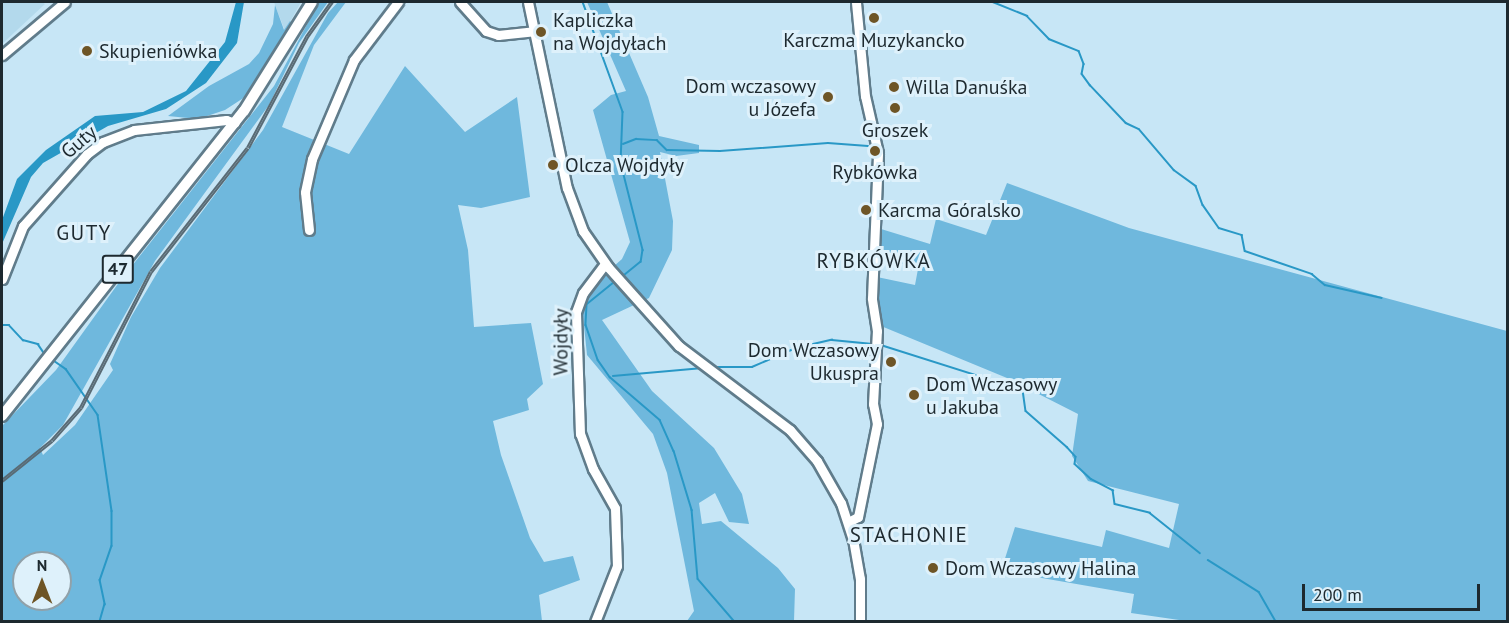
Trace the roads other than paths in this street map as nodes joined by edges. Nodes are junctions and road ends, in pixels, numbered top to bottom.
1 (64, 2) edge
2 (312, 2) edge
3 (398, 2) edge
4 (460, 2) edge
5 (528, 2) edge
6 (856, 2) edge
7 (534, 32) junction
8 (2, 55) edge
9 (235, 123) junction
10 (309, 231) dead end
11 (608, 267) junction
12 (2, 279) edge
13 (2, 416) edge
14 (848, 522) junction
15 (595, 621) edge
16 (860, 621) edge

1 - 8 street
2 - 9 main road, 47
3 - 10 street
4 - 7 street
5 - 7 street
6 - 14 street
7 - 11 street
9 - 12 street, Guty
9 - 13 main road, 47
11 - 14 street
11 - 15 street, Wojdyły
14 - 16 street

